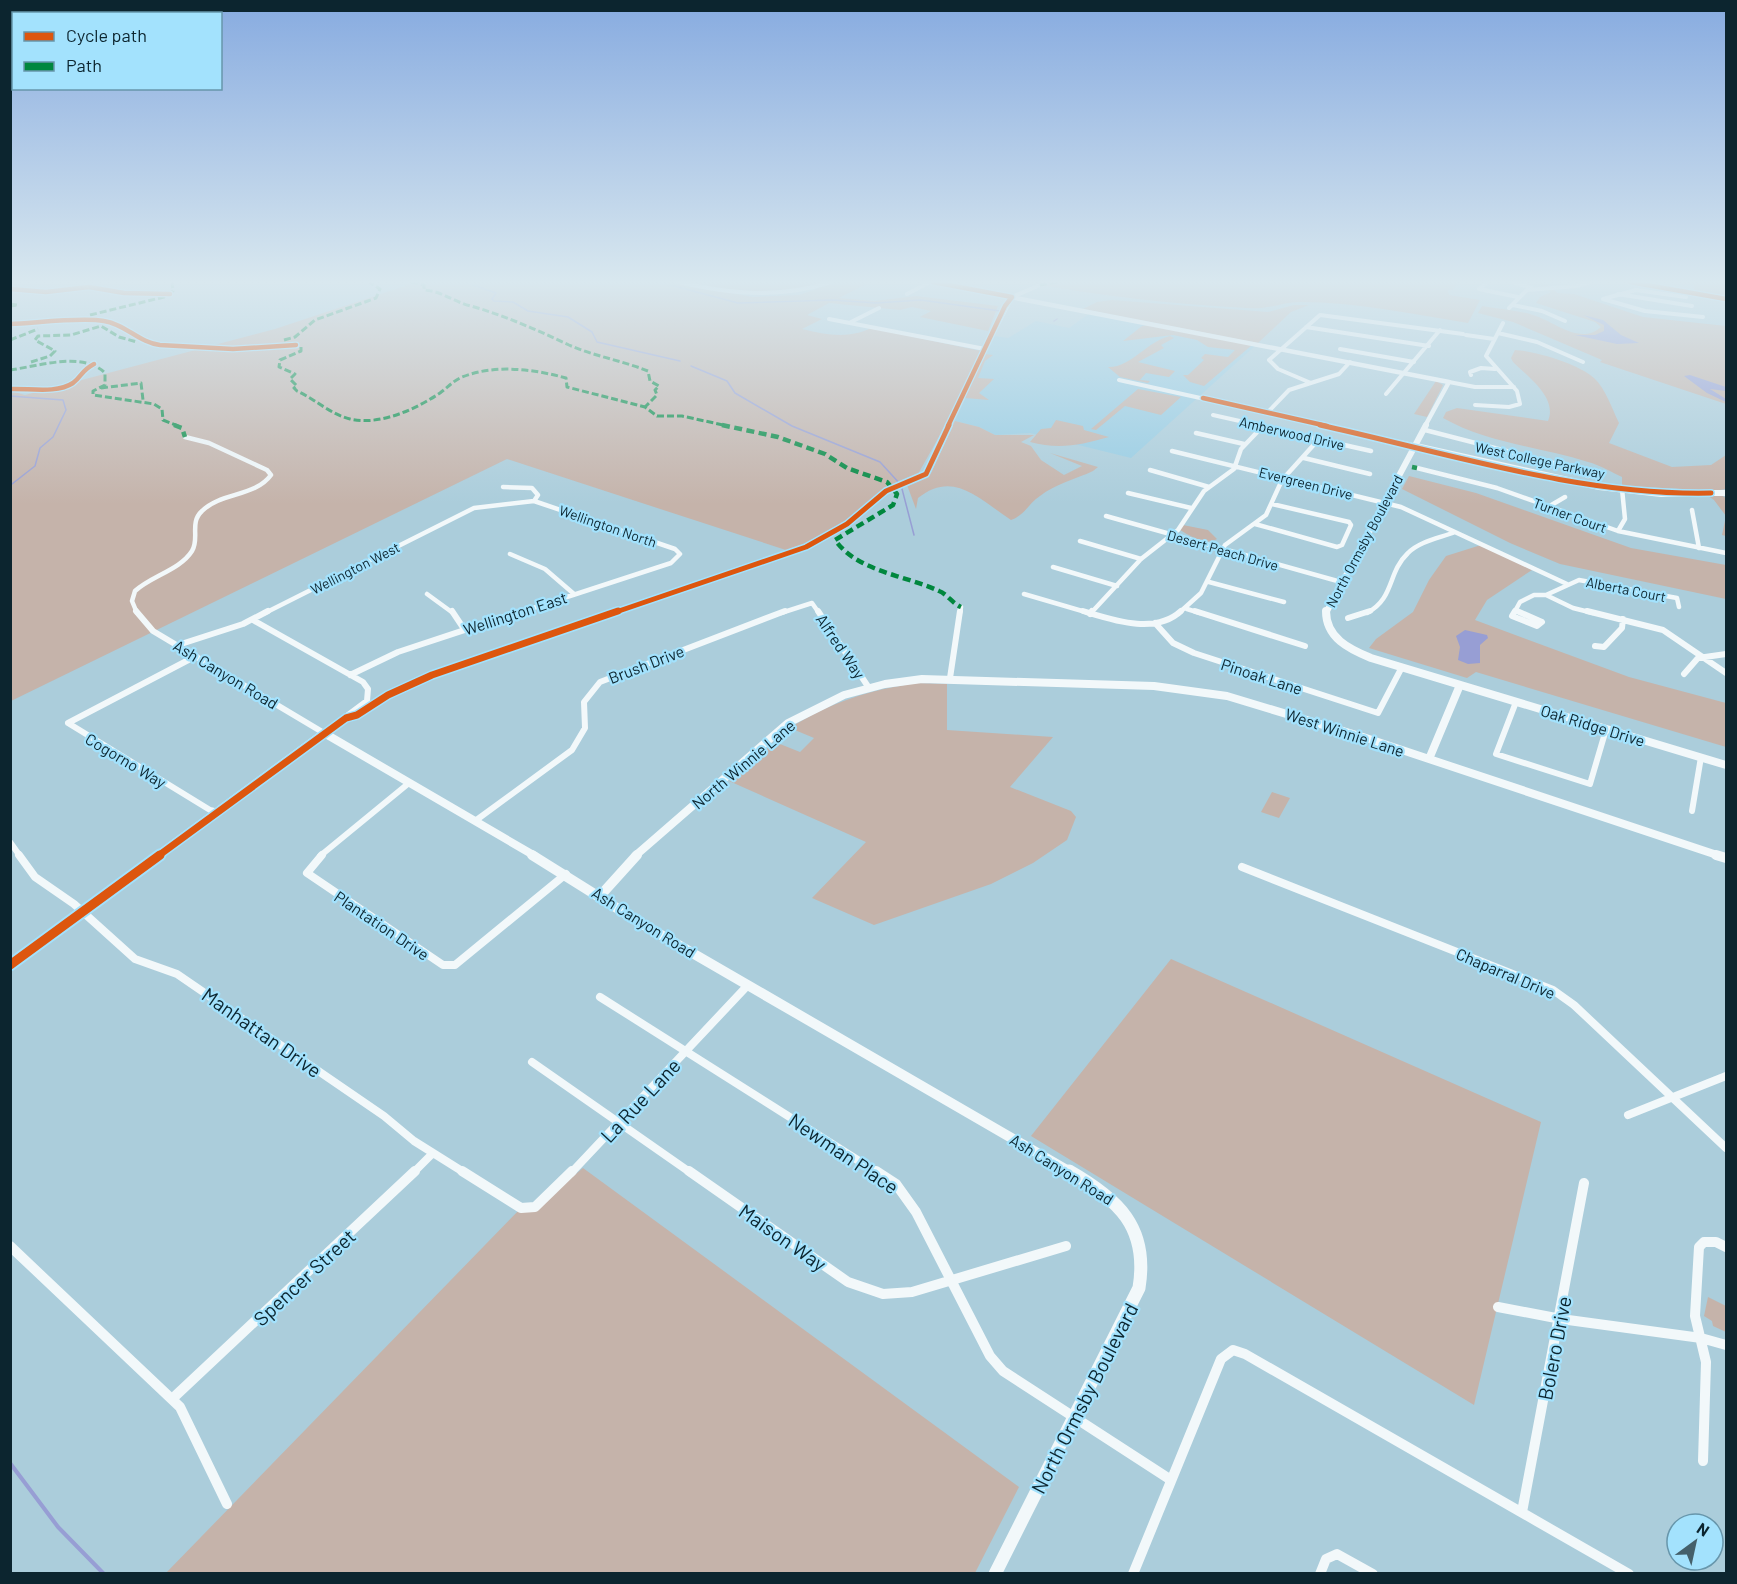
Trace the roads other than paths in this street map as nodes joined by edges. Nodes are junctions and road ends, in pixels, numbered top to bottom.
1 (1272, 356) edge
2 (1319, 356) edge
3 (1379, 356) edge
4 (1420, 356) edge
5 (1486, 356) edge
6 (1569, 356) edge
7 (1350, 362) junction
8 (1414, 362) junction
9 (1583, 362) dead end
10 (1495, 369) junction
11 (1405, 373) junction
12 (1471, 375) dead end
13 (1119, 380) dead end
14 (1449, 382) junction
15 (1311, 383) junction
16 (1514, 387) junction
17 (1386, 394) dead end
18 (1475, 405) dead end
19 (1267, 413) junction
20 (1214, 416) dead end
21 (1262, 427) junction
22 (1425, 430) junction
23 (1196, 433) dead end
24 (186, 437) dead end
25 (1319, 439) junction
26 (1245, 444) junction
27 (1416, 446) junction
28 (1172, 451) dead end
29 (1371, 451) dead end
30 (1304, 458) junction
31 (1236, 466) junction
32 (1411, 467) junction
33 (1150, 470) dead end
34 (1370, 474) dead end
35 (1588, 476) dead end
36 (1284, 478) junction
37 (1505, 483) dead end
38 (503, 487) dead end
39 (1209, 487) junction
40 (1497, 488) junction
41 (1620, 489) junction
42 (1128, 493) dead end
43 (1726, 493) edge
44 (1565, 496) dead end
45 (534, 501) junction
46 (1384, 502) junction
47 (1272, 504) junction
48 (1548, 507) junction
49 (1191, 508) junction
50 (1692, 510) dead end
51 (1106, 516) dead end
52 (1255, 524) junction
53 (1618, 531) junction
54 (1455, 532) junction
55 (1172, 535) junction
56 (1080, 541) dead end
57 (1699, 548) junction
58 (1222, 549) junction
59 (1726, 553) edge
60 (510, 554) dead end
61 (680, 554) joint
62 (1141, 559) junction
63 (1053, 567) dead end
64 (1209, 582) junction
65 (1341, 582) junction
66 (1567, 584) junction
67 (1116, 586) junction
68 (427, 594) dead end
69 (574, 594) junction
70 (1024, 594) dead end
71 (1546, 595) junction
72 (1284, 602) dead end
73 (812, 603) joint
74 (961, 607) dead end
75 (1679, 607) dead end
76 (1187, 609) junction
77 (1516, 611) dead end
78 (1090, 614) junction
79 (1348, 618) dead end
80 (1623, 619) junction
81 (253, 620) junction
82 (1155, 623) junction
83 (464, 629) junction
84 (178, 645) junction
85 (1305, 646) dead end
86 (1595, 646) dead end
87 (1726, 654) edge
88 (196, 656) junction
89 (1704, 657) junction
90 (1402, 667) junction
91 (1726, 673) edge
92 (1684, 674) dead end
93 (350, 675) junction
94 (950, 678) junction
95 (1460, 685) junction
96 (869, 688) junction
97 (1516, 702) junction
98 (1603, 728) junction
99 (324, 733) junction
100 (1701, 758) junction
101 (1429, 759) junction
102 (1726, 765) edge
103 (409, 783) junction
104 (1692, 811) dead end
105 (218, 812) junction
106 (474, 821) junction
107 (10, 842) edge
108 (1726, 858) edge
109 (1242, 867) dead end
110 (566, 874) junction
111 (600, 896) junction
112 (82, 911) junction
113 (10, 965) edge
114 (748, 985) junction
115 (600, 997) dead end
116 (687, 1051) junction
117 (532, 1062) dead end
118 (1726, 1076) edge
119 (1671, 1098) junction
120 (1628, 1115) dead end
121 (618, 1123) junction
122 (1726, 1148) edge
123 (433, 1153) junction
124 (1584, 1183) dead end
125 (527, 1208) joint
126 (1130, 1218) joint
127 (10, 1246) edge
128 (1066, 1246) dead end
129 (1726, 1247) edge
130 (951, 1280) junction
131 (1498, 1307) dead end
132 (1561, 1319) junction
133 (1701, 1338) junction
134 (1726, 1345) edge
135 (172, 1399) junction
136 (1073, 1419) junction
137 (1702, 1461) dead end
138 (1170, 1480) junction
139 (227, 1504) dead end
140 (1522, 1512) junction
141 (995, 1574) edge
142 (1134, 1574) edge
143 (1320, 1574) edge
144 (1374, 1574) edge
145 (1629, 1574) edge

1 - 15 street
2 - 7 street
3 - 8 street
4 - 8 street
5 - 10 street
6 - 9 street
7 - 11 street
7 - 15 street
8 - 11 street
10 - 12 street
10 - 16 street
11 - 14 street
11 - 17 street
13 - 19 street, West College Parkway
14 - 16 street
14 - 22 street, North Ormsby Boulevard
15 - 19 street
16 - 18 street
19 - 27 street, West College Parkway
20 - 21 street, Amberwood Drive
21 - 25 street, Amberwood Drive
21 - 26 street
22 - 27 street, North Ormsby Boulevard
22 - 35 street
23 - 26 street
24 - 84 street, Ash Canyon Road
25 - 29 street, Amberwood Drive
25 - 30 street
26 - 31 street
27 - 32 street, North Ormsby Boulevard
27 - 41 street, West College Parkway
28 - 31 street, Evergreen Drive
30 - 34 street
30 - 36 street
31 - 36 street, Evergreen Drive
31 - 39 street
32 - 40 street, Turner Court
32 - 46 street, North Ormsby Boulevard
33 - 39 street
36 - 46 street, Evergreen Drive
36 - 47 street
37 - 40 street
38 - 45 street
39 - 49 street
40 - 48 street, Turner Court
41 - 43 street, West College Parkway
41 - 53 street
42 - 49 street
44 - 48 street
45 - 61 street, Wellington North
45 - 81 street, Wellington West
46 - 54 street, Evergreen Drive
46 - 65 street, North Ormsby Boulevard
47 - 52 street
47 - 52 street
48 - 53 street, Turner Court
49 - 55 street
50 - 57 street
51 - 55 street, Desert Peach Drive
52 - 58 street
53 - 57 street, Turner Court
54 - 66 street, Evergreen Drive
54 - 79 street
55 - 58 street, Desert Peach Drive
55 - 62 street
56 - 62 street
57 - 59 street, Turner Court
58 - 64 street
58 - 65 street, Desert Peach Drive
60 - 69 street
61 - 69 street, Wellington East
62 - 67 street
63 - 67 street
64 - 72 street
64 - 76 street
65 - 90 street, North Ormsby Boulevard
66 - 71 street
66 - 75 street, Alberta Court
67 - 78 street
68 - 83 street
69 - 83 street, Wellington East
70 - 78 street
71 - 77 street
71 - 80 street
73 - 96 street, Alfred Way
73 - 106 street, Brush Drive
74 - 94 street
76 - 82 street
76 - 85 street
78 - 82 street
80 - 86 street
80 - 89 street
81 - 84 street, Wellington West
81 - 93 street
82 - 90 street, Pinoak Lane
83 - 93 street, Wellington East
84 - 88 street, Ash Canyon Road
87 - 89 street
88 - 99 street, Ash Canyon Road
88 - 105 street, Cogorno Way
89 - 91 street
89 - 92 street
90 - 95 street, North Ormsby Boulevard
93 - 99 street
94 - 96 street, North Winnie Lane
94 - 101 street, West Winnie Lane
95 - 97 street, Oak Ridge Drive
95 - 101 street
96 - 111 street, North Winnie Lane
97 - 98 street, Oak Ridge Drive
97 - 98 street
98 - 100 street, Oak Ridge Drive
99 - 103 street, Ash Canyon Road
99 - 105 street
100 - 102 street, Oak Ridge Drive
100 - 104 street
101 - 108 street, West Winnie Lane
103 - 106 street, Ash Canyon Road
103 - 110 street, Plantation Drive
105 - 112 street
106 - 110 street, Ash Canyon Road
107 - 112 street, Manhattan Drive
109 - 119 street, Chaparral Drive
110 - 111 street, Ash Canyon Road
111 - 114 street, Ash Canyon Road
112 - 113 street
112 - 123 street, Manhattan Drive
114 - 116 street, La Rue Lane
114 - 126 street, Ash Canyon Road
115 - 116 street, Newman Place
116 - 121 street, La Rue Lane
116 - 130 street, Newman Place
117 - 121 street, Maison Way
118 - 119 street
119 - 120 street
119 - 122 street, Chaparral Drive
121 - 125 street, La Rue Lane
121 - 130 street, Maison Way
123 - 125 street, Manhattan Drive
123 - 135 street, Spencer Street
124 - 132 street, Bolero Drive
126 - 136 street, North Ormsby Boulevard
127 - 135 street
128 - 130 street, Maison Way
129 - 133 street
130 - 136 street, Newman Place
131 - 132 street
132 - 133 street
132 - 140 street, Bolero Drive
133 - 134 street
133 - 137 street
135 - 139 street
136 - 138 street, Newman Place
136 - 141 street, North Ormsby Boulevard
138 - 140 street
138 - 142 street
140 - 145 street
143 - 144 street

